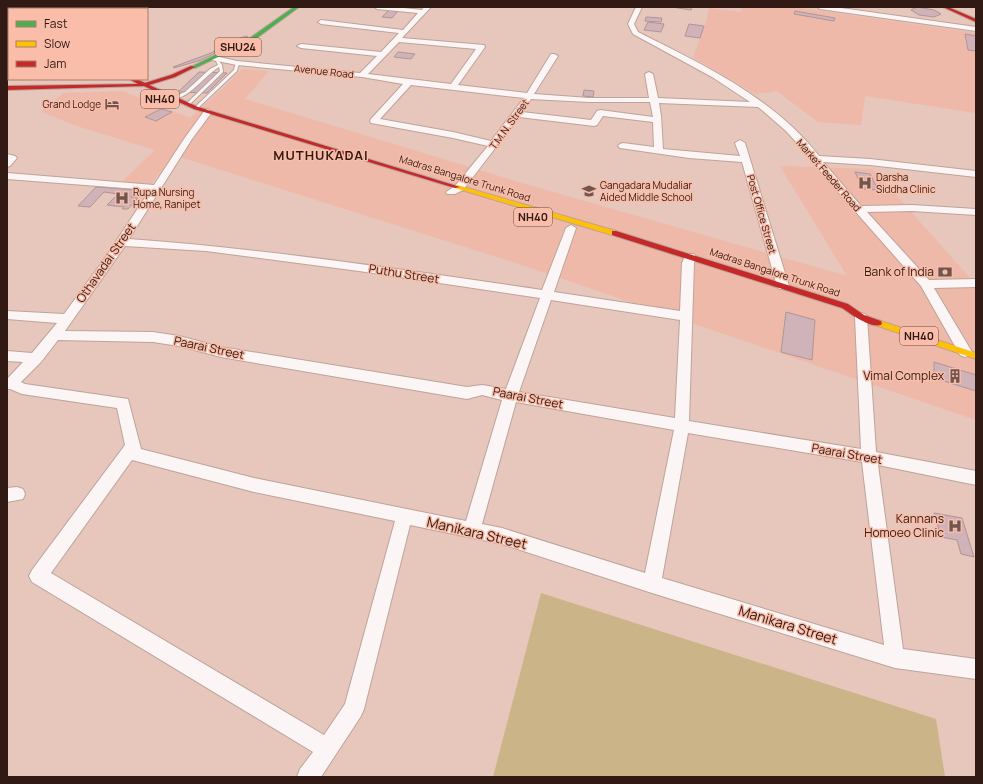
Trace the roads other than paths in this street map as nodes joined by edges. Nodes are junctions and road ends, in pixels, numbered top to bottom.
1 (297, 7) edge
2 (377, 7) edge
3 (639, 7) edge
4 (820, 7) edge
5 (945, 7) edge
6 (426, 9) edge
7 (976, 21) edge
8 (321, 22) dead end
9 (976, 29) edge
10 (405, 32) junction
11 (397, 40) junction
12 (301, 46) dead end
13 (384, 54) junction
14 (554, 56) dead end
15 (218, 61) junction
16 (237, 63) junction
17 (649, 74) dead end
18 (362, 75) junction
19 (148, 79) edge
20 (144, 80) edge
21 (130, 82) edge
22 (409, 82) junction
23 (7, 86) edge
24 (453, 87) junction
25 (530, 96) junction
26 (174, 98) junction
27 (654, 100) junction
28 (760, 105) junction
29 (191, 106) junction
30 (206, 114) junction
31 (518, 114) junction
32 (657, 120) junction
33 (740, 143) dead end
34 (495, 145) junction
35 (623, 146) dead end
36 (659, 151) junction
37 (746, 157) junction
38 (7, 158) edge
39 (817, 159) junction
40 (7, 164) edge
41 (976, 174) edge
42 (7, 176) edge
43 (158, 188) junction
44 (455, 190) junction
45 (859, 210) junction
46 (976, 212) edge
47 (544, 217) junction
48 (571, 228) junction
49 (121, 242) junction
50 (689, 260) junction
51 (976, 283) edge
52 (926, 284) junction
53 (782, 286) junction
54 (546, 296) junction
55 (807, 304) dead end
56 (7, 314) edge
57 (685, 316) junction
58 (844, 316) dead end
59 (861, 317) junction
60 (67, 319) junction
61 (55, 336) junction
62 (965, 352) junction
63 (7, 356) edge
64 (976, 356) edge
65 (36, 358) junction
66 (10, 384) edge
67 (511, 394) junction
68 (682, 426) junction
69 (133, 447) junction
70 (869, 457) junction
71 (976, 478) edge
72 (404, 517) junction
73 (472, 530) junction
74 (652, 584) junction
75 (895, 658) junction
76 (976, 669) edge
77 (328, 749) junction
78 (308, 777) edge

1 - 15 main road, SHU24
2 - 6 street
3 - 28 street, Market Feeder Road
4 - 9 street
5 - 7 main road
6 - 10 street, Avenue Road
8 - 10 street
10 - 11 street, Avenue Road
11 - 13 street, Avenue Road
11 - 24 street
12 - 13 street
13 - 18 street, Avenue Road
14 - 25 street, T.M.N. Street
15 - 16 street, Avenue Road
15 - 19 main road, SHU24
15 - 26 lane
15 - 29 lane
16 - 18 street, Avenue Road
16 - 29 lane
17 - 27 street
18 - 22 street
20 - 21 main road, SHU24
21 - 23 main road
21 - 26 main road, Madras Bangalore Trunk Road / NH40
21 - 30 main road, NH40
22 - 24 street
22 - 34 street
24 - 25 street
25 - 27 street
25 - 31 street, T.M.N. Street
26 - 29 main road, Madras Bangalore Trunk Road / NH40
27 - 28 street
27 - 32 street
28 - 39 street, Market Feeder Road
29 - 30 main road, Madras Bangalore Trunk Road / NH40
30 - 43 street, Othavadai Street
30 - 44 main road, Madras Bangalore Trunk Road / NH40
31 - 32 street
31 - 34 street, T.M.N. Street
32 - 36 street
33 - 37 street, Post Office Street
34 - 44 street, T.M.N. Street
35 - 36 street
36 - 37 street
37 - 53 street, Post Office Street
38 - 40 street
39 - 41 street
39 - 45 street, Market Feeder Road
42 - 43 street
43 - 49 street, Othavadai Street
44 - 47 main road, Madras Bangalore Trunk Road / NH40
45 - 46 street
45 - 52 street, Market Feeder Road
47 - 48 main road, Madras Bangalore Trunk Road / NH40
47 - 50 main road, Madras Bangalore Trunk Road / NH40
48 - 50 main road, Madras Bangalore Trunk Road / NH40
48 - 54 street
49 - 54 street, Puthu Street
49 - 60 street, Othavadai Street
50 - 53 main road, Madras Bangalore Trunk Road / NH40
50 - 55 main road, Madras Bangalore Trunk Road / NH40
50 - 57 street
51 - 52 street
52 - 62 street, Market Feeder Road
53 - 59 main road, Madras Bangalore Trunk Road / NH40
54 - 57 street, Puthu Street
54 - 67 street
56 - 60 street
57 - 68 street
58 - 59 main road, Madras Bangalore Trunk Road / NH40
59 - 62 main road, Madras Bangalore Trunk Road / NH40
59 - 70 street
60 - 61 street, Othavadai Street
61 - 65 street, Othavadai Street
61 - 67 street, Paarai Street
62 - 64 main road, Madras Bangalore Trunk Road / NH40
63 - 65 street
65 - 66 street, Othavadai Street
66 - 69 street
67 - 68 street, Paarai Street
67 - 73 street
68 - 70 street, Paarai Street
68 - 74 street
69 - 72 street, Manikara Street
69 - 77 street
70 - 71 street, Paarai Street
70 - 75 street
72 - 73 street, Manikara Street
72 - 77 street
73 - 74 street, Manikara Street
74 - 75 street, Manikara Street
75 - 76 street, Manikara Street
77 - 78 street

